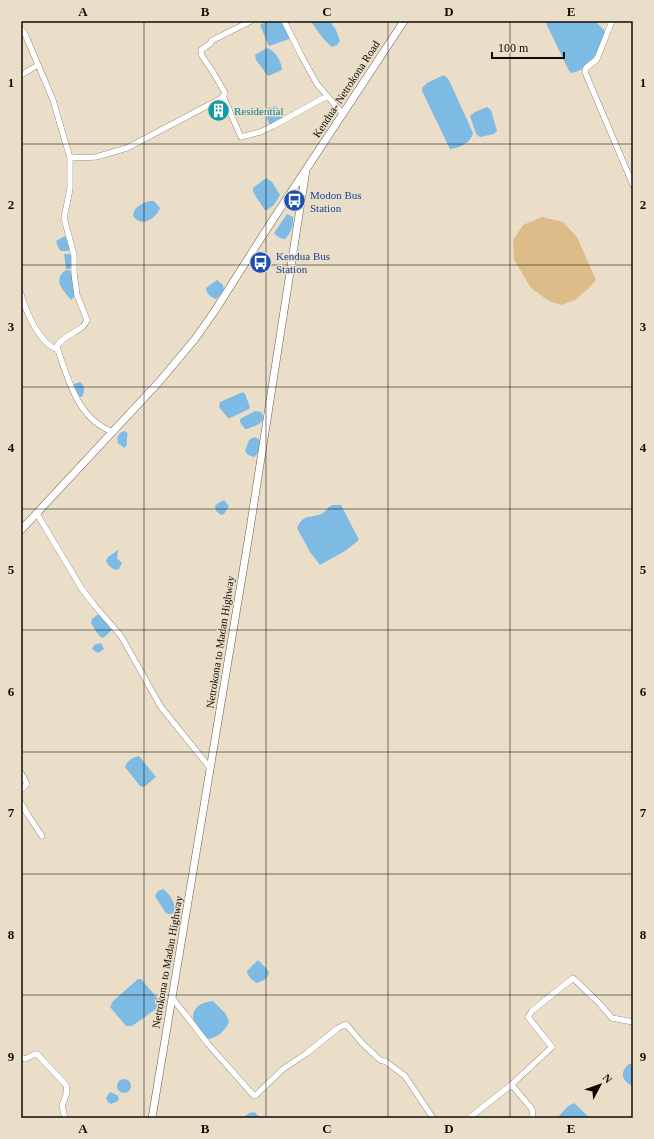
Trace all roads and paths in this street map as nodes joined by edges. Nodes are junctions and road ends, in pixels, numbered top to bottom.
1 (251, 21) edge
2 (284, 21) edge
3 (404, 21) edge
4 (612, 21) edge
5 (21, 29) edge
6 (38, 66) junction
7 (21, 75) edge
8 (223, 96) junction
9 (327, 96) junction
10 (342, 113) junction
11 (70, 158) junction
12 (306, 170) junction
13 (633, 185) edge
14 (21, 294) edge
15 (58, 350) junction
16 (113, 432) junction
17 (37, 514) junction
18 (21, 530) edge
19 (210, 768) junction
20 (21, 773) edge
21 (21, 790) edge
22 (21, 803) edge
23 (42, 836) dead end
24 (172, 998) junction
25 (633, 1022) edge
26 (21, 1057) edge
27 (511, 1084) junction
28 (65, 1118) edge
29 (152, 1118) edge
30 (433, 1118) edge
31 (469, 1118) edge
32 (533, 1118) edge

1 - 8 street
2 - 9 street
3 - 10 main road, Kendua- Netrokona Road
4 - 13 street
5 - 6 street
6 - 7 street
6 - 11 street
8 - 9 street
8 - 11 street
9 - 10 street
10 - 12 main road, Kendua- Netrokona Road
11 - 15 street
12 - 16 main road, Kendua- Netrokona Road
12 - 19 main road, Netrokona to Madan Highway
14 - 15 street
15 - 16 street
16 - 17 main road, Kendua- Netrokona Road
17 - 18 main road, Kendua- Netrokona Road
17 - 19 street
19 - 24 main road, Netrokona to Madan Highway
20 - 21 street
22 - 23 street
24 - 29 main road, Netrokona to Madan Highway
24 - 30 street
25 - 27 street
26 - 28 street
27 - 31 street
27 - 32 street

